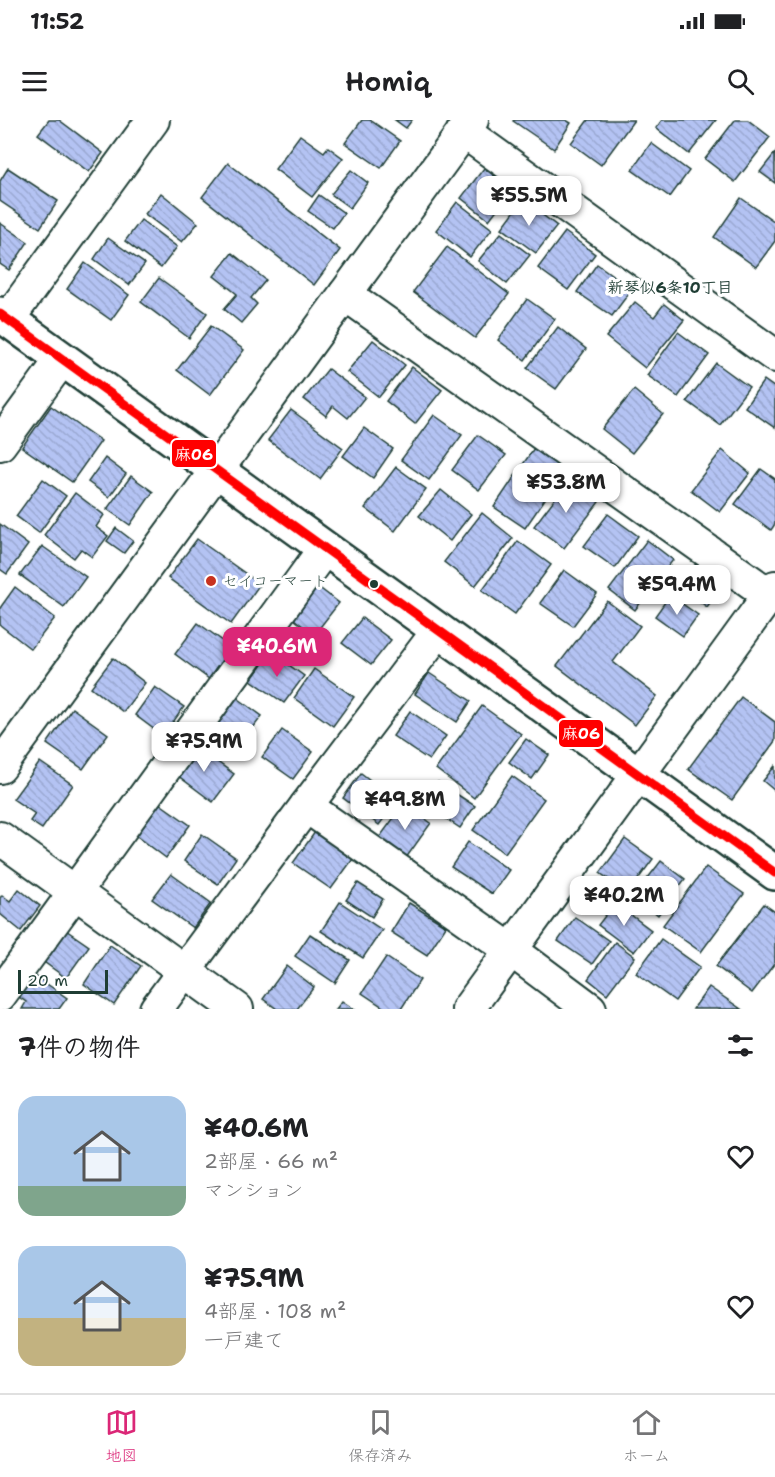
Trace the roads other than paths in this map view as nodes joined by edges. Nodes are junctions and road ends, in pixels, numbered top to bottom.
1 (153, 120) edge
2 (467, 126) edge
3 (345, 294) junction
4 (4, 316) edge
5 (775, 356) edge
6 (62, 359) junction
7 (0, 444) edge
8 (216, 470) junction
9 (325, 548) junction
10 (773, 593) edge
11 (438, 630) junction
12 (0, 768) edge
13 (639, 774) junction
14 (306, 806) junction
15 (0, 838) edge
16 (775, 873) edge
17 (75, 892) junction
18 (511, 950) junction
19 (184, 971) junction
20 (0, 995) edge
21 (156, 1009) edge
22 (237, 1009) edge
23 (468, 1009) edge
24 (590, 1009) edge

1 - 4 street
2 - 3 street
2 - 5 street
3 - 8 street
3 - 10 street
4 - 6 street
6 - 7 street
6 - 8 street
8 - 9 street
8 - 12 street
9 - 11 street
9 - 17 street
10 - 13 street
11 - 13 street
11 - 14 street
13 - 16 street
13 - 18 street
14 - 18 street
14 - 19 street
15 - 17 street
17 - 19 street
17 - 20 street
18 - 23 street
18 - 24 street
19 - 21 street
19 - 22 street

